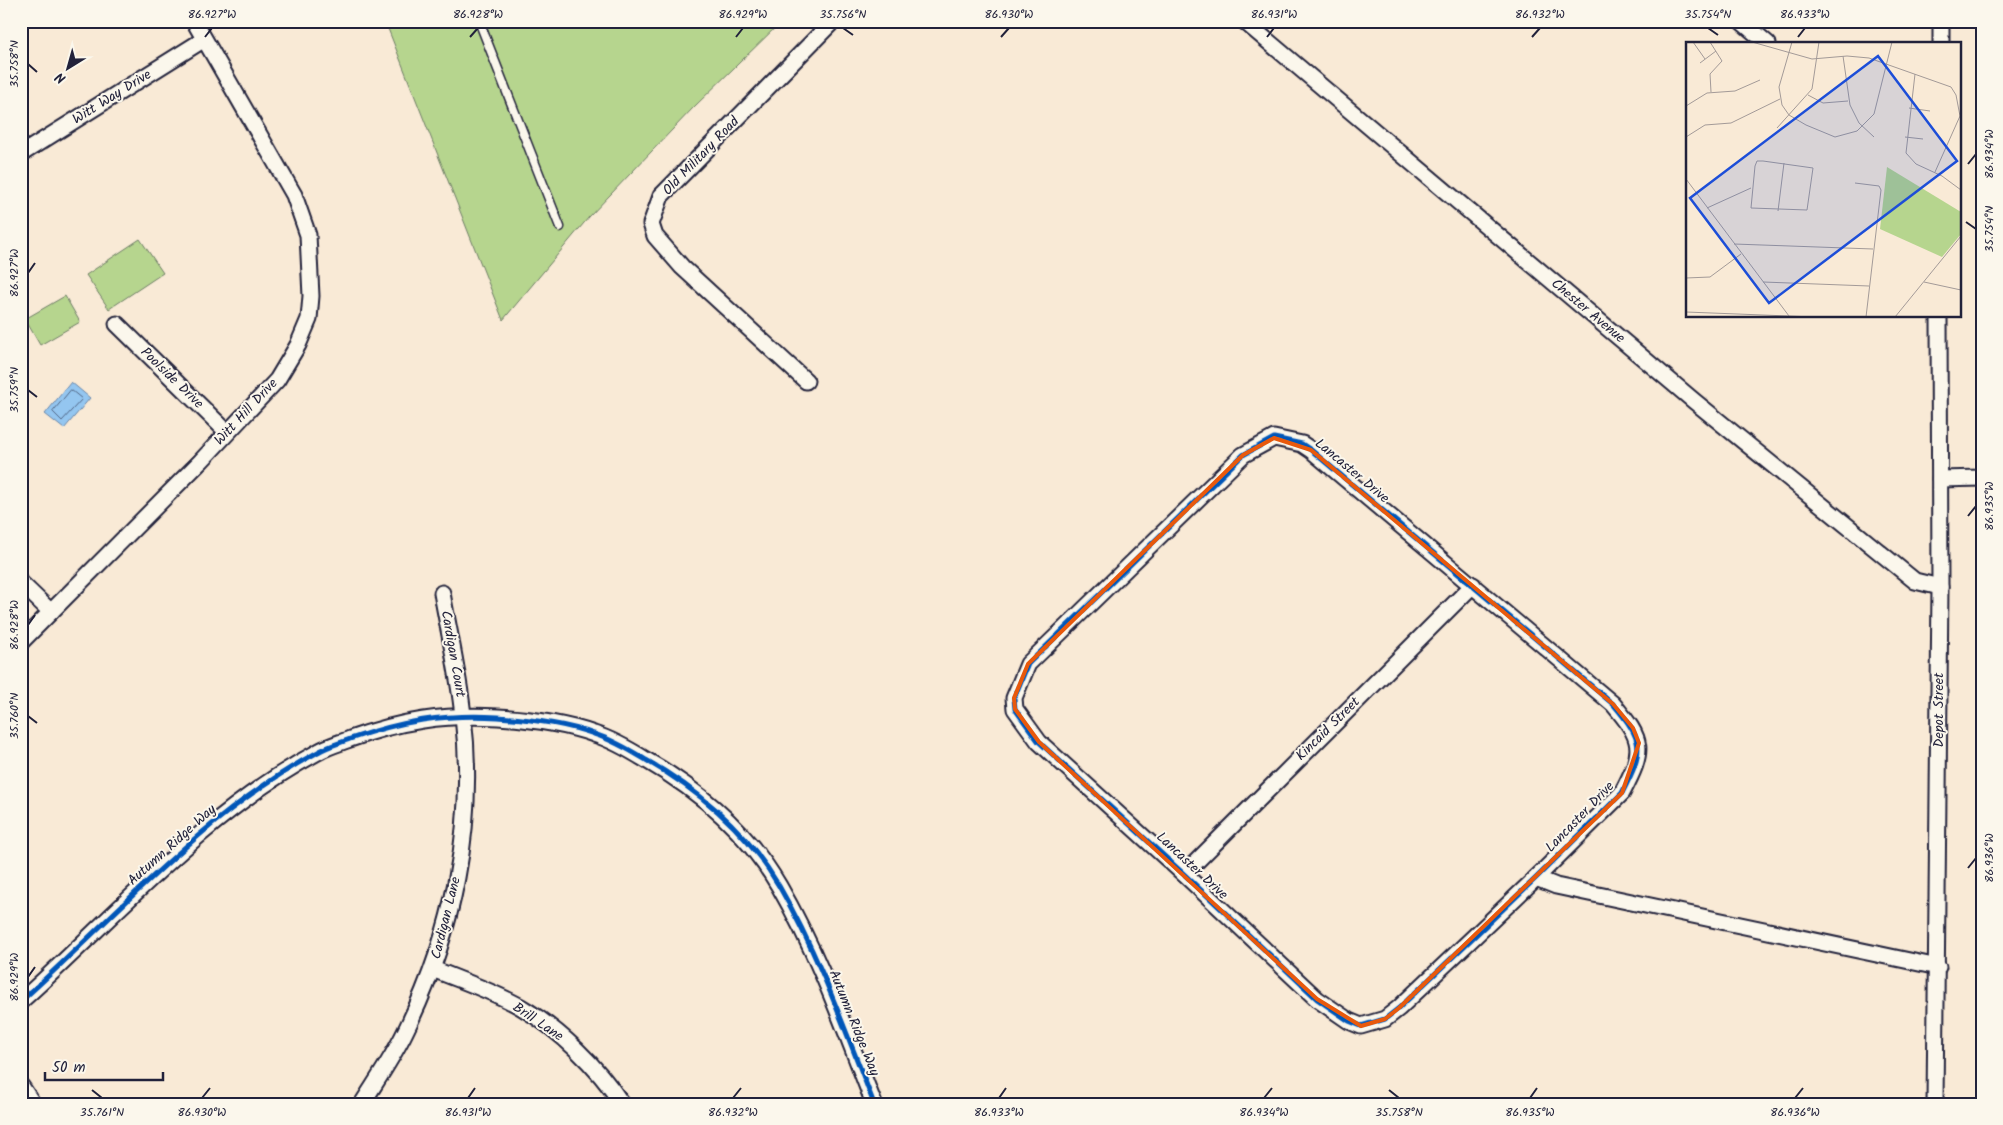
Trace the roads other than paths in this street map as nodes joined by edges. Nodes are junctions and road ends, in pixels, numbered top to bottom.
1 (194, 21) edge
2 (479, 21) edge
3 (834, 21) edge
4 (1244, 21) edge
5 (1741, 21) edge
6 (1941, 21) edge
7 (1976, 21) edge
8 (1982, 22) edge
9 (203, 40) junction
10 (1766, 42) edge
11 (1941, 42) edge
12 (21, 154) edge
13 (560, 228) dead end
14 (1939, 318) edge
15 (117, 324) dead end
16 (806, 381) dead end
17 (227, 432) junction
18 (1982, 478) edge
19 (1940, 479) junction
20 (21, 583) edge
21 (1473, 585) junction
22 (1940, 586) junction
23 (442, 592) dead end
24 (50, 612) junction
25 (21, 642) edge
26 (464, 716) junction
27 (1184, 874) junction
28 (1536, 878) junction
29 (1938, 967) junction
30 (433, 969) junction
31 (21, 1001) edge
32 (21, 1086) edge
33 (34, 1104) edge
34 (362, 1104) edge
35 (622, 1104) edge
36 (874, 1104) edge
37 (1935, 1104) edge

1 - 9 street, Witt Hill Drive
2 - 13 lane
3 - 16 street, Old Military Road
4 - 22 street, Chester Avenue
5 - 10 street
6 - 11 street
7 - 8 lane
9 - 12 street, Witt Way Drive
9 - 17 street, Witt Hill Drive
14 - 19 street, Depot Street
15 - 17 street, Poolside Drive
17 - 24 street, Witt Hill Drive
18 - 19 street
19 - 22 street, Depot Street
20 - 24 street
21 - 27 street, Kincaid Street
21 - 27 street, Lancaster Drive
21 - 28 street, Lancaster Drive
22 - 29 street, Depot Street
23 - 26 street, Cardigan Court
24 - 25 street, Witt Hill Drive
26 - 30 street, Cardigan Lane
26 - 31 street, Autumn Ridge Way
26 - 36 street, Autumn Ridge Way
27 - 28 street, Lancaster Drive
28 - 29 street
29 - 37 street, Depot Street
30 - 34 street, Cardigan Lane
30 - 35 street, Brill Lane
32 - 33 street

